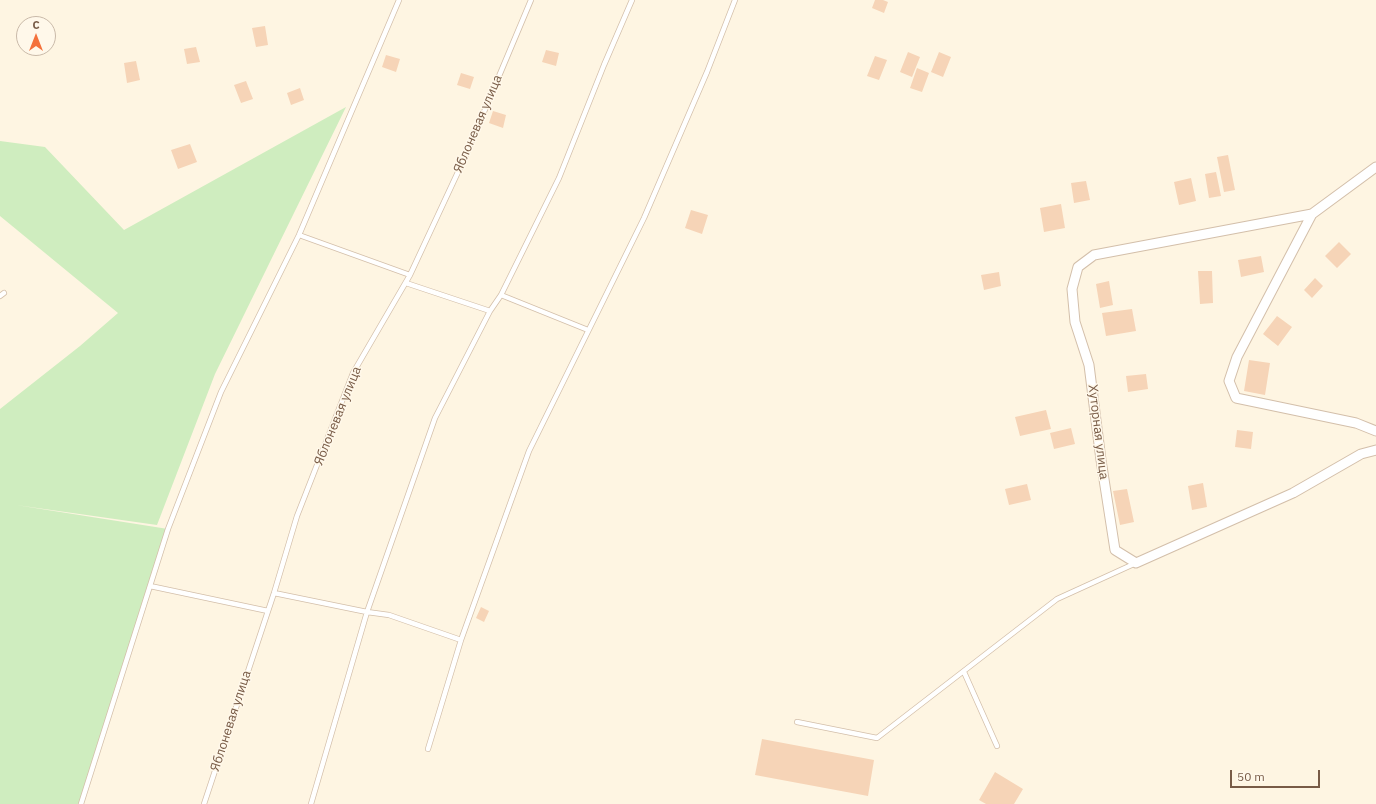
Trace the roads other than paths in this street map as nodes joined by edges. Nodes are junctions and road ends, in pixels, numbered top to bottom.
1 (399, 0) edge
2 (531, 0) edge
3 (632, 0) edge
4 (735, 0) edge
5 (1376, 167) edge
6 (1312, 214) junction
7 (299, 235) junction
8 (410, 275) junction
9 (406, 283) junction
10 (501, 296) junction
11 (490, 311) junction
12 (588, 330) junction
13 (1376, 431) edge
14 (1376, 450) edge
15 (1136, 563) junction
16 (150, 586) junction
17 (274, 593) junction
18 (268, 611) junction
19 (367, 612) junction
20 (462, 640) junction
21 (964, 672) junction
22 (797, 722) dead end
23 (997, 746) dead end
24 (428, 749) dead end
25 (81, 804) edge
26 (204, 804) edge
27 (311, 804) edge

1 - 7 lane
2 - 8 lane, Яблоневая улица
3 - 10 lane
4 - 12 lane
5 - 6 street
6 - 13 street
6 - 15 street, Хуторная улица
7 - 8 lane
7 - 16 lane
8 - 9 lane, Яблоневая улица
9 - 11 lane
9 - 17 lane, Яблоневая улица
10 - 11 lane
10 - 12 lane
11 - 19 lane
12 - 20 lane
14 - 15 street
15 - 21 lane
16 - 18 lane
16 - 25 lane
17 - 18 lane, Яблоневая улица
17 - 19 lane
18 - 26 lane, Яблоневая улица
19 - 20 lane
19 - 27 lane
20 - 24 lane
21 - 22 lane
21 - 23 lane

